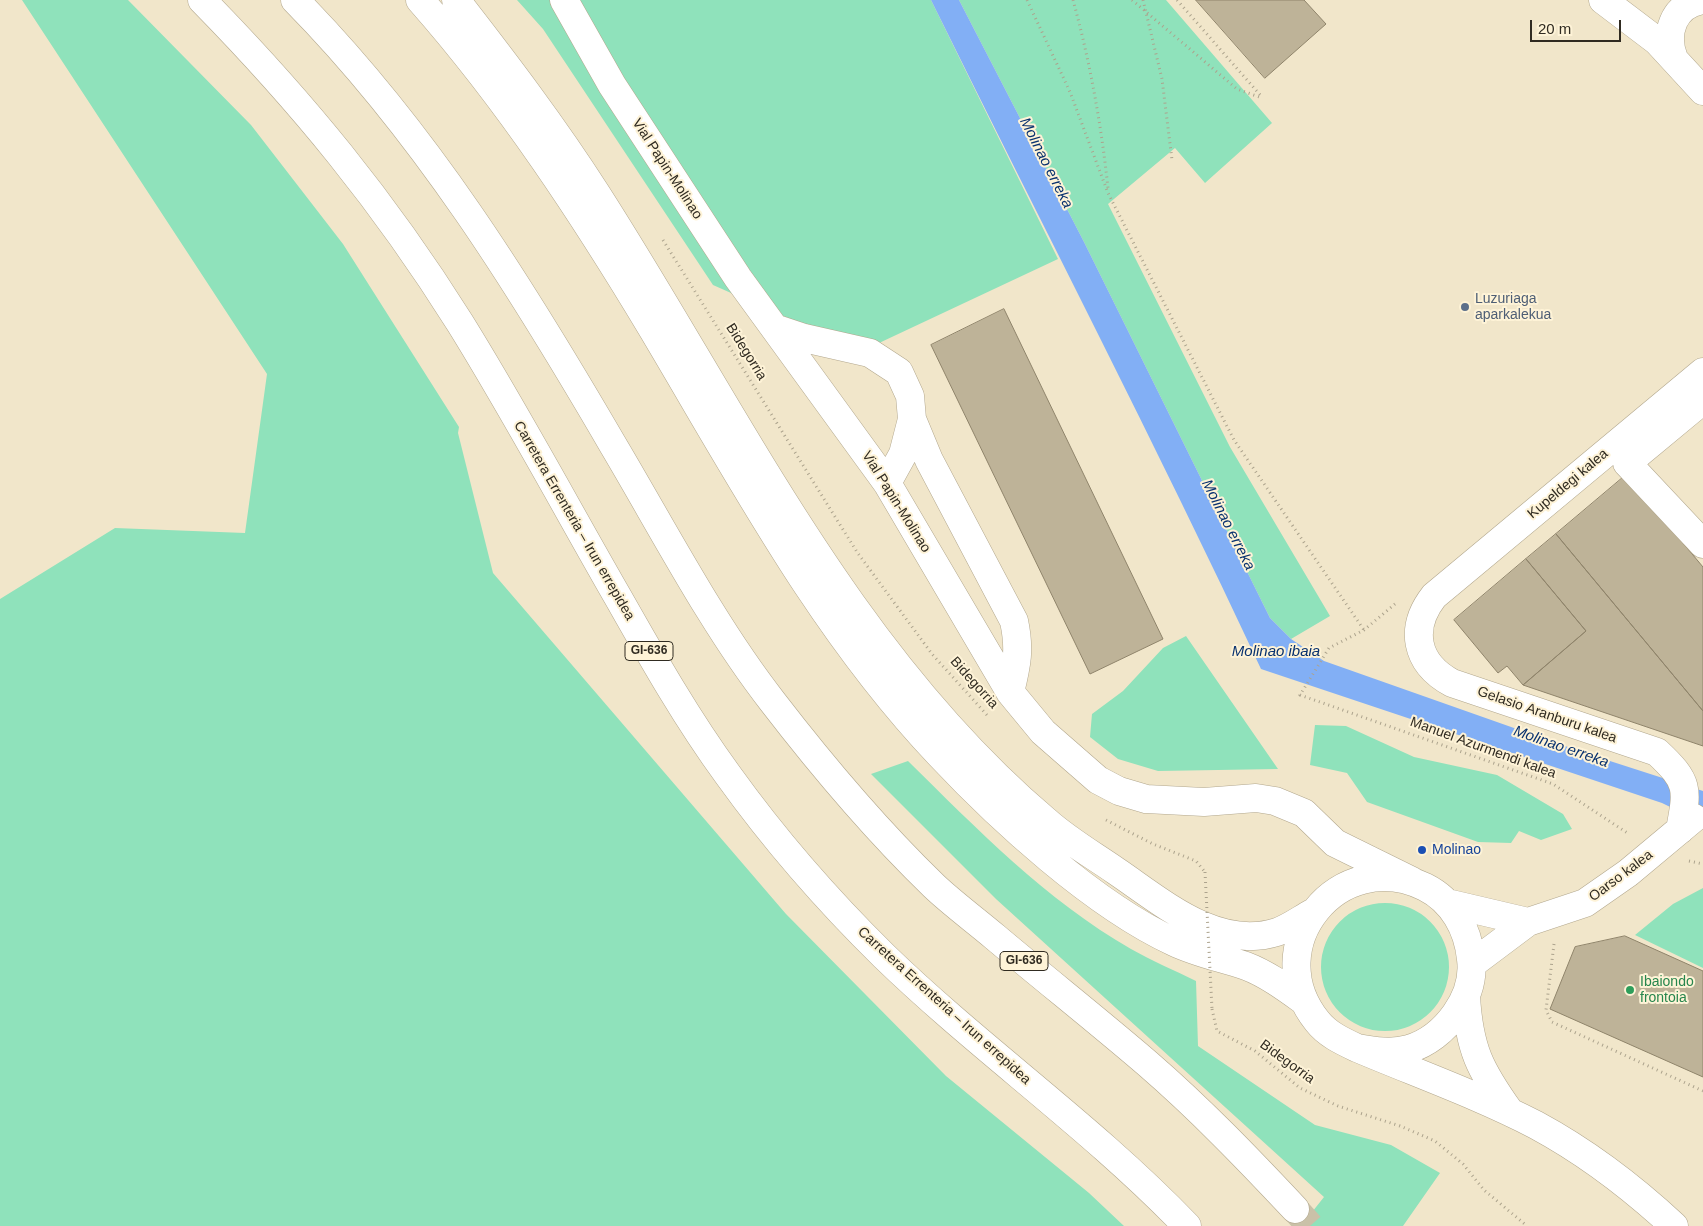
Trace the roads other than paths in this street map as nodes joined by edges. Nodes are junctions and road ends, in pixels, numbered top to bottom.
1 (202, 0) edge
2 (295, 0) edge
3 (420, 0) edge
4 (456, 0) edge
5 (564, 0) edge
6 (1603, 0) edge
7 (1703, 0) edge
8 (1674, 59) junction
9 (1703, 91) edge
10 (777, 329) junction
11 (1703, 372) edge
12 (1703, 400) edge
13 (912, 419) junction
14 (887, 483) junction
15 (1703, 544) edge
16 (1444, 577) joint
17 (1010, 692) junction
18 (1703, 811) edge
19 (1680, 830) junction
20 (1335, 843) junction
21 (1412, 881) junction
22 (1337, 891) junction
23 (1447, 903) junction
24 (1312, 913) junction
25 (1528, 922) junction
26 (1472, 964) junction
27 (1466, 996) junction
28 (1304, 1001) junction
29 (1357, 1048) junction
30 (1510, 1112) junction
31 (1295, 1209) tunnel mouth
32 (1187, 1226) edge
33 (1674, 1226) edge

1 - 32 street, Carretera Errenteria – Irun errepidea / GI-636
2 - 31 street, GI-636
3 - 28 street
4 - 24 street
5 - 10 street, Vial Papin-Molinao
6 - 8 street
7 - 8 street
8 - 9 street
10 - 13 street
10 - 14 street, Vial Papin-Molinao
11 - 16 street, Kupeldegi kalea
12 - 15 street
13 - 14 street
13 - 17 street
14 - 17 street, Vial Papin-Molinao
16 - 19 street, Gelasio Aranburu kalea
17 - 20 street, Vial Papin-Molinao
18 - 19 street, Oarso kalea
19 - 25 street, Oarso kalea
20 - 21 street, Vial Papin-Molinao
20 - 22 street
21 - 22 street
21 - 23 street
22 - 24 street
23 - 25 street
23 - 26 street
24 - 28 street
25 - 26 street, Oarso kalea
26 - 27 street
27 - 29 street
27 - 30 street
28 - 29 street
29 - 30 street
30 - 33 street

